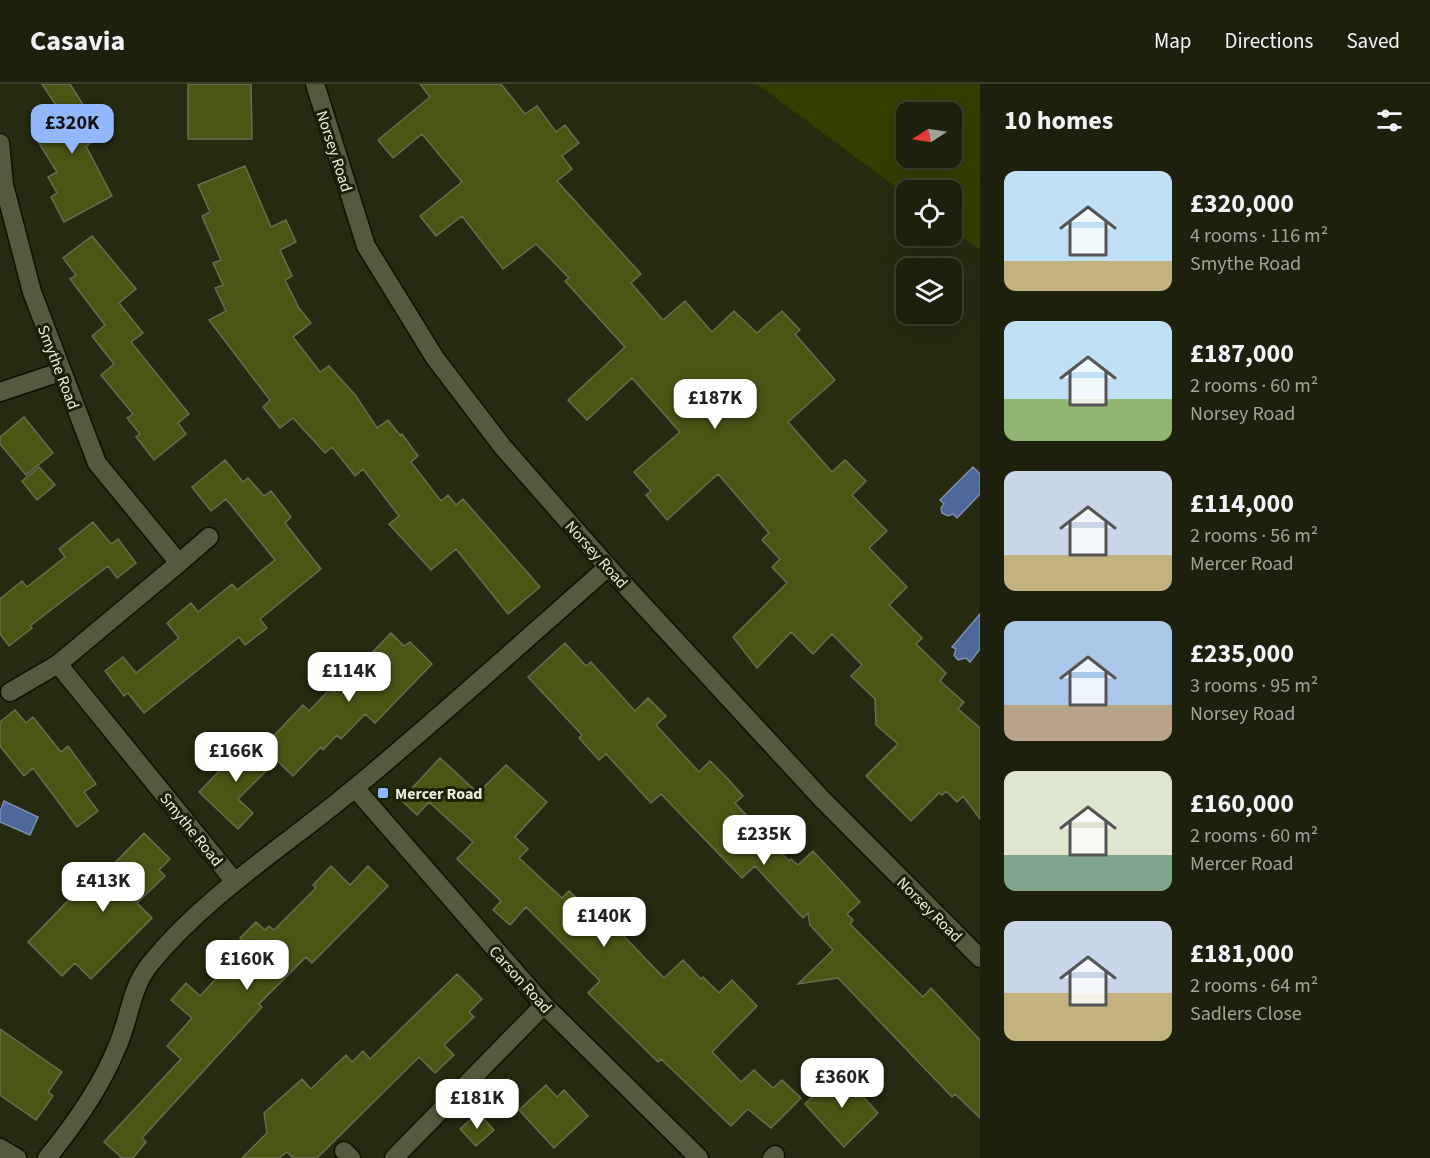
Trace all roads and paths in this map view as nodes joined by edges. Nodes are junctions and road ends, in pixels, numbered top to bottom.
1 (315, 84) edge
2 (0, 143) edge
3 (60, 372) junction
4 (0, 392) edge
5 (209, 537) dead end
6 (179, 563) junction
7 (608, 567) junction
8 (58, 664) junction
9 (10, 692) dead end
10 (355, 788) junction
11 (235, 882) junction
12 (980, 958) edge
13 (544, 1005) junction
14 (0, 1148) edge
15 (17, 1158) edge
16 (47, 1158) edge
17 (394, 1158) edge
18 (699, 1158) edge

1 - 7 street, Norsey Road
2 - 3 street, Smythe Road
3 - 4 street
3 - 6 street, Smythe Road
5 - 6 street
6 - 8 street
7 - 10 street
7 - 12 street, Norsey Road
8 - 9 street
8 - 11 street, Smythe Road
10 - 11 street
10 - 13 street, Carson Road
11 - 16 street
13 - 17 street
13 - 18 street, Carson Road
14 - 15 street

